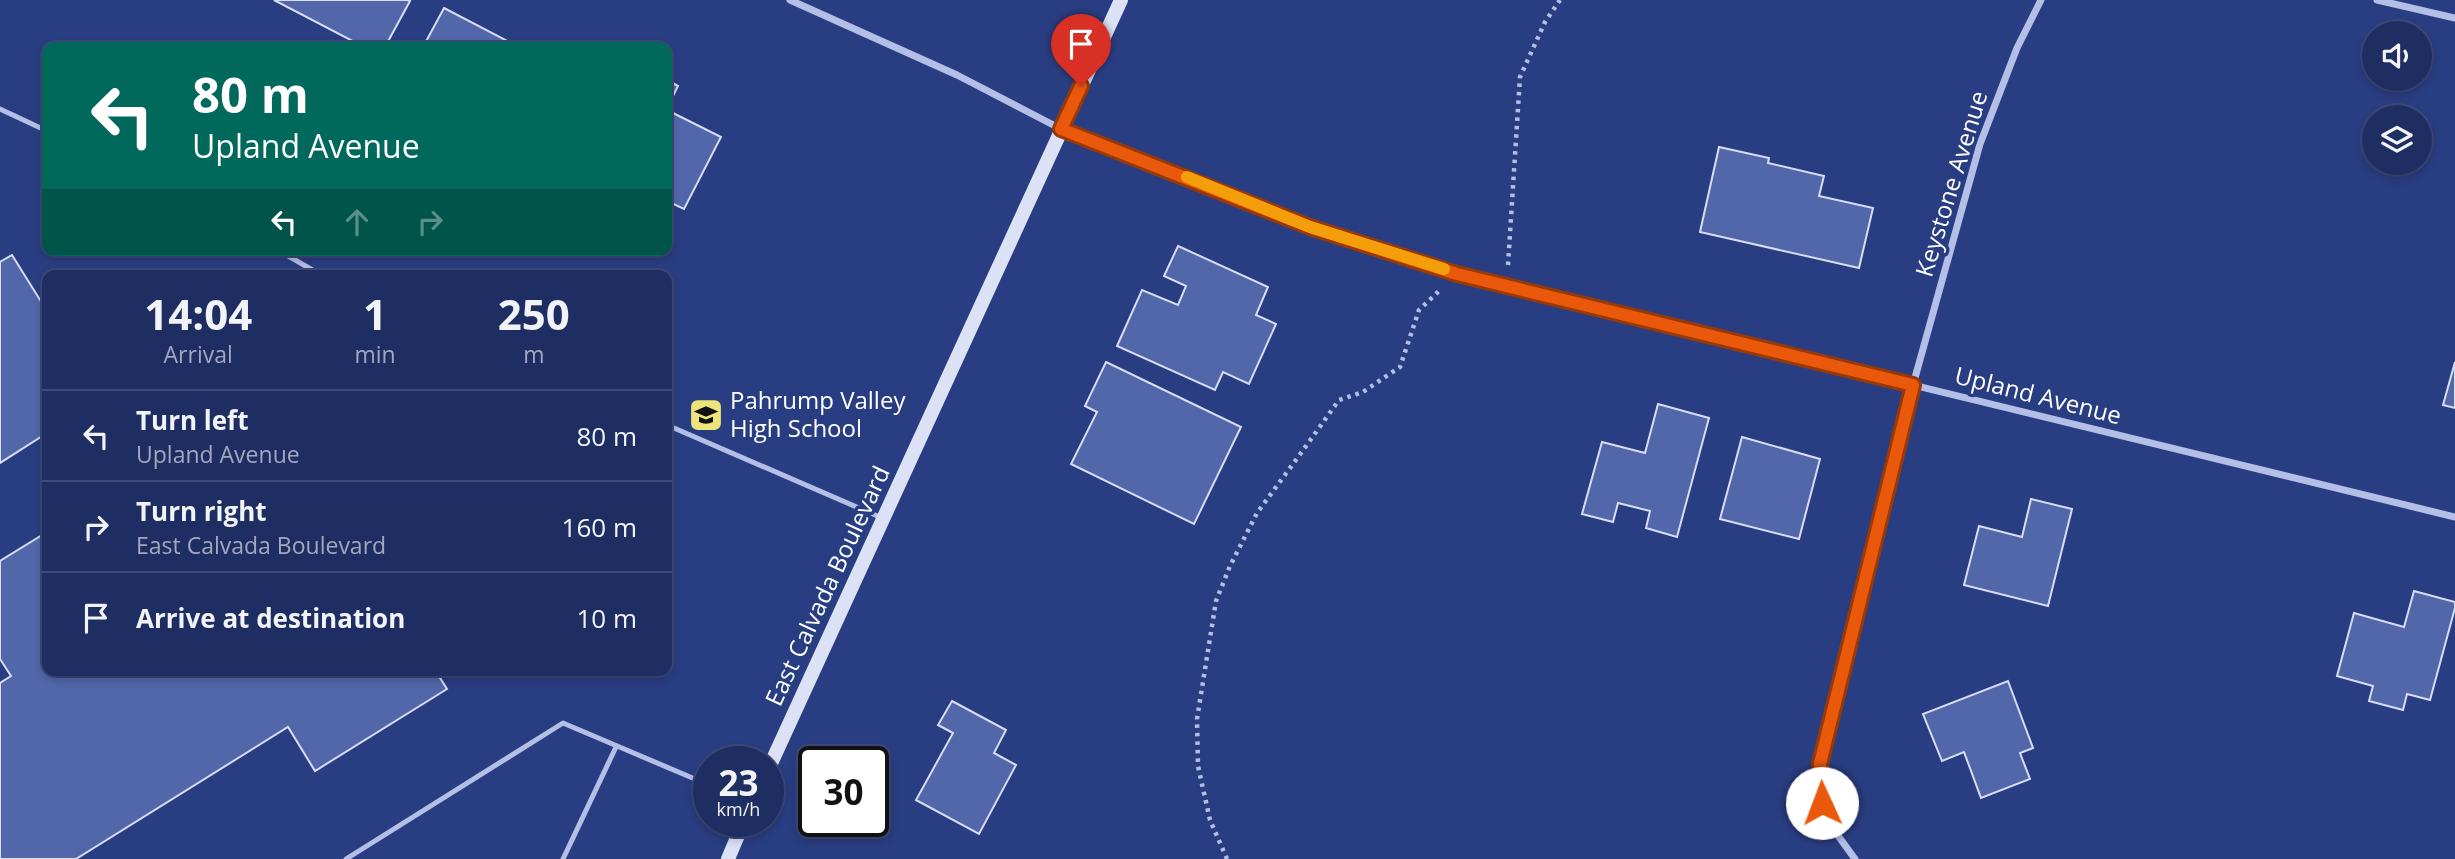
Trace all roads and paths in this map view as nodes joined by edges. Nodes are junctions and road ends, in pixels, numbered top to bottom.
1 (790, 0) edge
2 (1121, 0) edge
3 (1560, 0) edge
4 (2041, 0) edge
5 (2377, 0) edge
6 (2455, 18) edge
7 (0, 109) edge
8 (42, 129) edge
9 (1061, 129) junction
10 (288, 256) edge
11 (312, 270) edge
12 (1457, 274) junction
13 (1507, 286) junction
14 (1913, 385) junction
15 (672, 427) edge
16 (2455, 517) edge
17 (882, 518) junction
18 (779, 746) edge
19 (616, 747) junction
20 (693, 778) edge
21 (737, 837) edge
22 (346, 859) edge
23 (564, 859) edge
24 (728, 859) edge
25 (1227, 859) edge
26 (1855, 859) edge

1 - 9 street, Upland Avenue
2 - 9 main road, East Calvada Boulevard
3 - 13 path
4 - 14 street, Keystone Avenue
5 - 6 street
7 - 8 lane
9 - 12 street, Upland Avenue
9 - 17 main road, East Calvada Boulevard
10 - 11 lane
12 - 13 street, Upland Avenue
12 - 25 path
13 - 14 street, Upland Avenue
14 - 16 street, Upland Avenue
14 - 26 street, Keystone Avenue
15 - 17 lane
17 - 18 main road, East Calvada Boulevard
19 - 20 lane
19 - 22 lane
19 - 23 lane
21 - 24 main road

